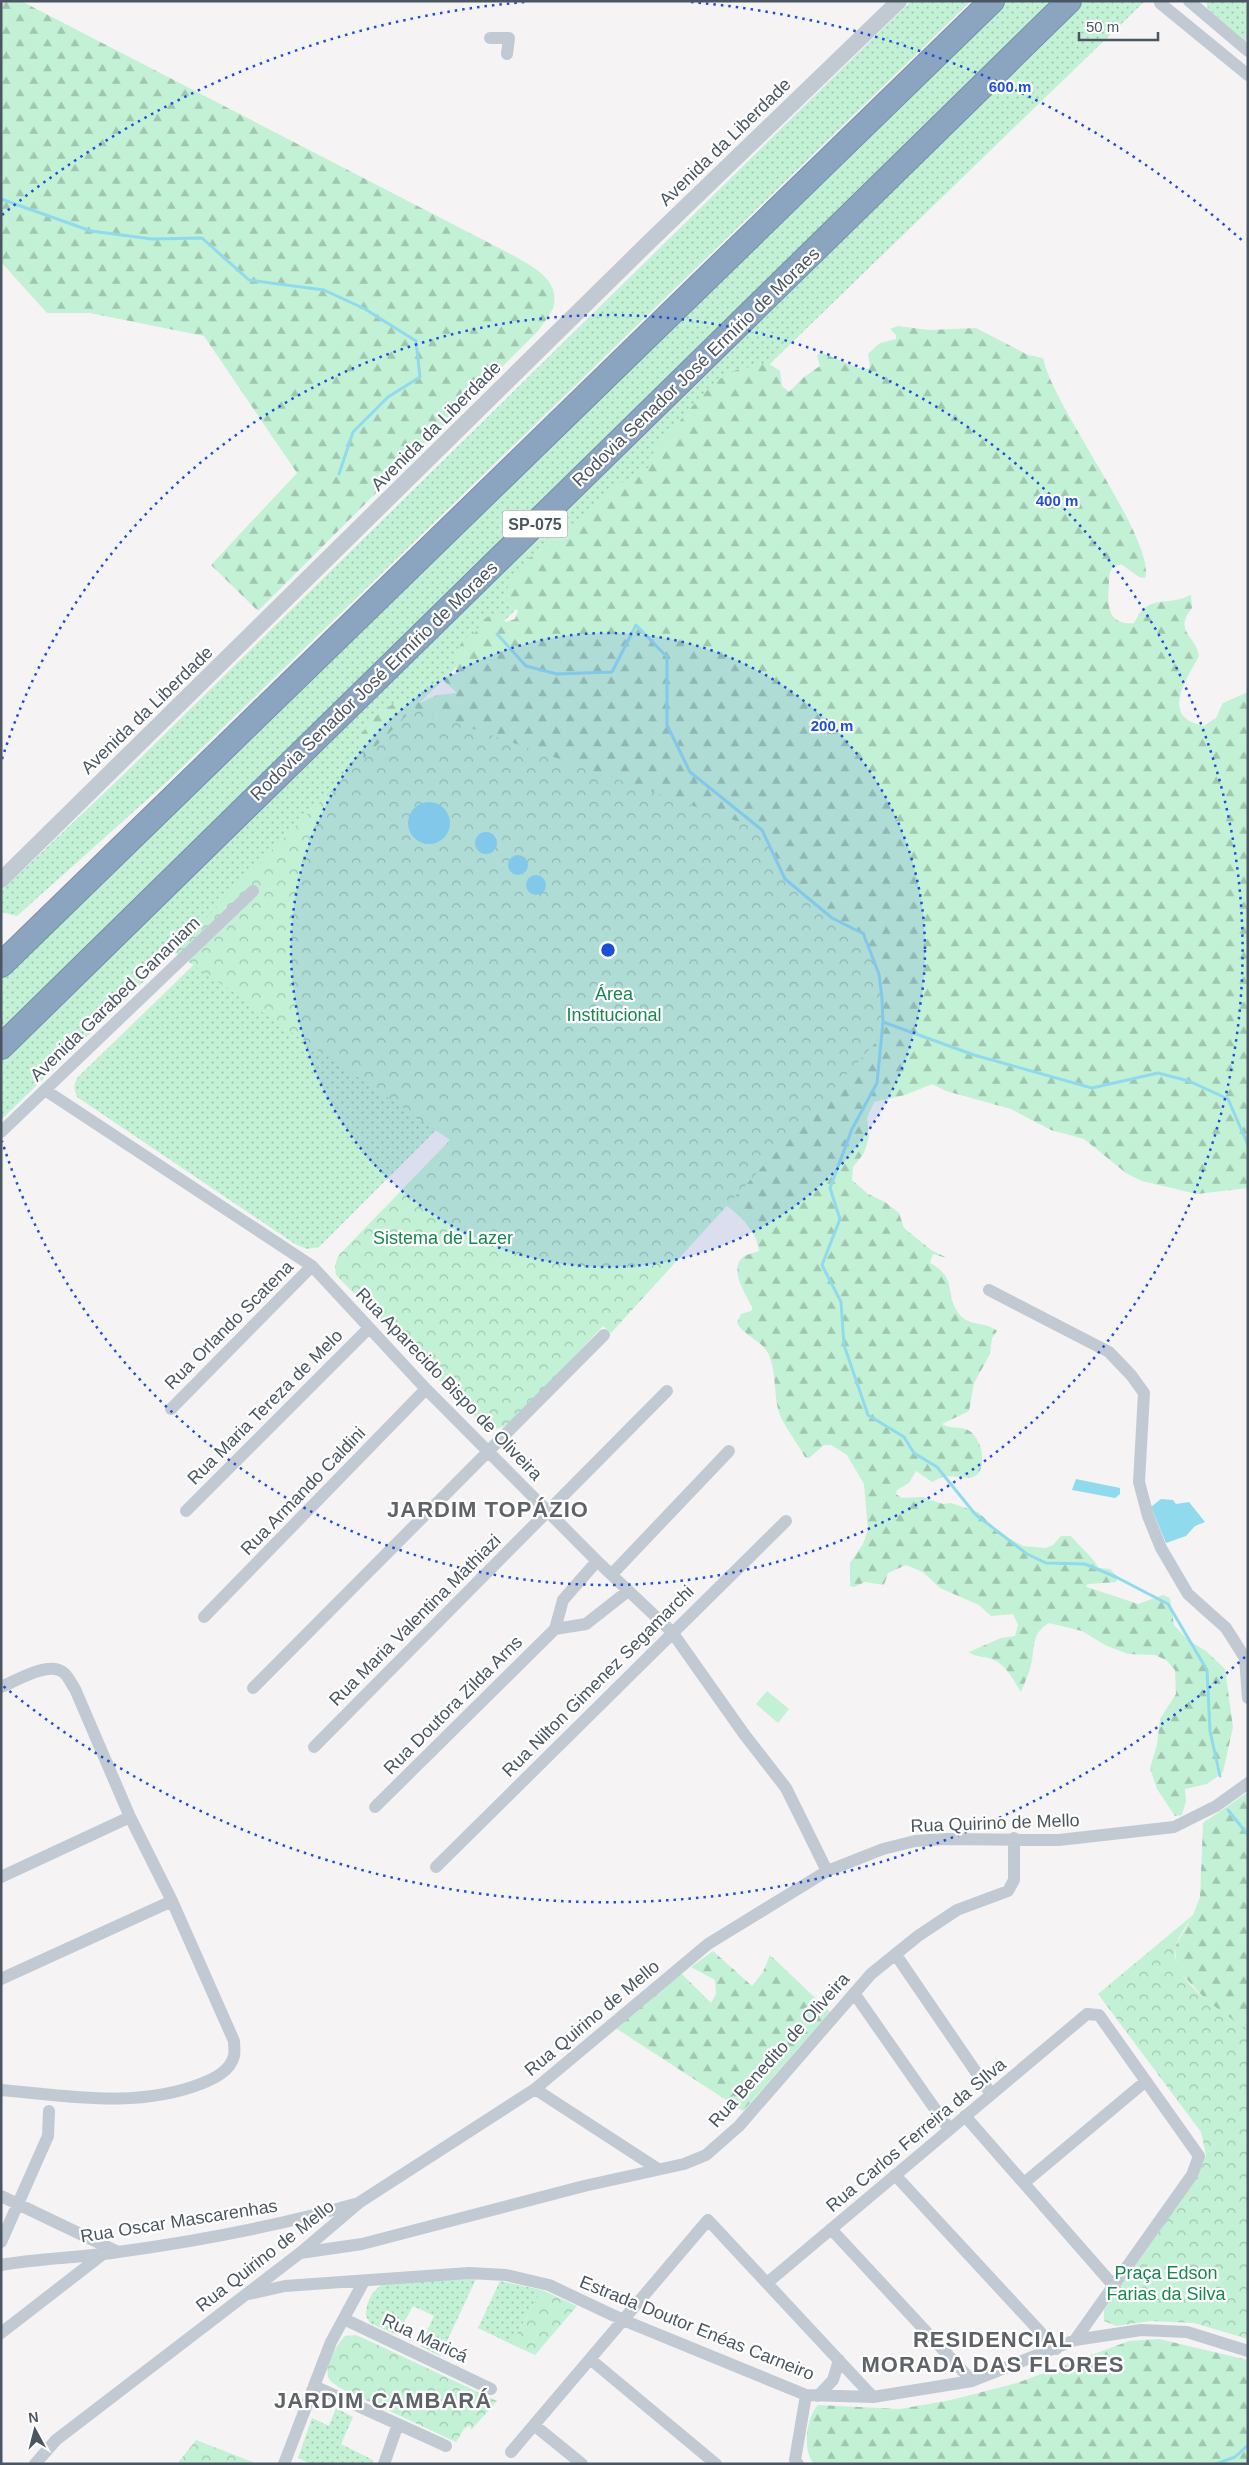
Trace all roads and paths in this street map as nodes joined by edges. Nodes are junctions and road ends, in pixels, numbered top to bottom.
1 (899, 1) edge
2 (992, 1) edge
3 (1069, 1) edge
4 (1189, 1) edge
5 (1161, 2) edge
6 (490, 38) dead end
7 (1248, 51) edge
8 (507, 54) dead end
9 (1248, 75) edge
10 (1, 880) edge
11 (253, 891) dead end
12 (1, 965) edge
13 (1, 1047) edge
14 (45, 1090) junction
15 (1, 1132) edge
16 (312, 1266) junction
17 (990, 1290) dead end
18 (369, 1328) junction
19 (604, 1335) dead end
20 (426, 1389) junction
21 (667, 1391) dead end
22 (171, 1409) dead end
23 (489, 1450) junction
24 (729, 1451) dead end
25 (186, 1511) dead end
26 (548, 1511) junction
27 (786, 1521) dead end
28 (597, 1562) junction
29 (612, 1574) junction
30 (628, 1591) junction
31 (204, 1616) dead end
32 (555, 1629) junction
33 (672, 1632) junction
34 (1, 1687) edge
35 (253, 1688) dead end
36 (1248, 1698) edge
37 (314, 1746) dead end
38 (1248, 1783) edge
39 (375, 1807) dead end
40 (130, 1817) junction
41 (1014, 1838) junction
42 (436, 1867) dead end
43 (827, 1871) junction
44 (1, 1877) edge
45 (172, 1901) junction
46 (896, 1955) junction
47 (1, 1979) edge
48 (854, 1993) junction
49 (1146, 2081) junction
50 (535, 2088) junction
51 (1, 2090) edge
52 (991, 2094) junction
53 (50, 2111) dead end
54 (965, 2116) junction
55 (950, 2129) junction
56 (658, 2169) junction
57 (895, 2174) junction
58 (1024, 2183) junction
59 (1, 2196) edge
60 (360, 2202) junction
61 (19, 2206) junction
62 (831, 2229) junction
63 (1, 2242) edge
64 (118, 2252) junction
65 (300, 2253) junction
66 (103, 2254) junction
67 (1, 2265) edge
68 (364, 2281) junction
69 (767, 2282) junction
70 (1113, 2285) junction
71 (245, 2295) junction
72 (344, 2319) junction
73 (623, 2320) junction
74 (1, 2333) edge
75 (1075, 2340) junction
76 (1056, 2349) junction
77 (1248, 2351) edge
78 (590, 2359) junction
79 (839, 2360) junction
80 (972, 2381) junction
81 (314, 2386) junction
82 (490, 2389) dead end
83 (812, 2396) junction
84 (873, 2397) junction
85 (398, 2424) junction
86 (534, 2425) junction
87 (446, 2446) dead end
88 (512, 2452) dead end
89 (35, 2464) edge
90 (284, 2464) edge
91 (384, 2464) edge
92 (582, 2464) edge
93 (716, 2464) edge
94 (798, 2464) edge

1 - 10 street, Avenida da Liberdade
2 - 12 highway, SP-075
3 - 13 highway, Rodovia Senador José Ermírio de Moraes / SP-075
4 - 7 street
5 - 9 street
6 - 8 street
11 - 14 street, Avenida Garabed Gananiam
14 - 15 street, Avenida Garabed Gananiam
14 - 16 street, Rua Aparecido Bispo de Oliveira
16 - 18 street, Rua Aparecido Bispo de Oliveira
16 - 22 street, Rua Orlando Scatena
17 - 36 street
18 - 20 street, Rua Aparecido Bispo de Oliveira
18 - 25 street, Rua Maria Tereza de Melo
19 - 23 street
20 - 23 street, Rua Aparecido Bispo de Oliveira
20 - 31 street, Rua Armando Caldini
21 - 26 street, Rua Maria Valentina Mathiazi
23 - 26 street, Rua Aparecido Bispo de Oliveira
23 - 35 street
24 - 29 street
26 - 28 street, Rua Aparecido Bispo de Oliveira
26 - 37 street, Rua Maria Valentina Mathiazi
27 - 33 street, Rua Nilton Gimenez Segamarchi
28 - 29 street, Rua Aparecido Bispo de Oliveira
28 - 32 street, Rua Doutora Zilda Arns
29 - 30 street, Rua Aparecido Bispo de Oliveira
30 - 32 street
30 - 33 street, Rua Aparecido Bispo de Oliveira
32 - 39 street, Rua Doutora Zilda Arns
33 - 42 street, Rua Nilton Gimenez Segamarchi
33 - 43 street, Rua Aparecido Bispo de Oliveira
34 - 40 street
38 - 41 street, Rua Quirino de Mello
40 - 44 street
40 - 45 street
41 - 43 street, Rua Quirino de Mello
41 - 46 street, Rua Benedito de Oliveira
43 - 50 street, Rua Quirino de Mello
45 - 47 street
45 - 51 street
46 - 48 street, Rua Benedito de Oliveira
46 - 52 street
48 - 55 street
48 - 56 street, Rua Benedito de Oliveira
49 - 52 street, Rua Carlos Ferreira da SIlva
49 - 58 street
49 - 70 street
50 - 56 street
50 - 60 street, Rua Quirino de Mello
52 - 54 street, Rua Carlos Ferreira da SIlva
53 - 61 street
54 - 55 street, Rua Carlos Ferreira da SIlva
54 - 58 street
55 - 57 street, Rua Carlos Ferreira da SIlva
56 - 65 street, Rua Benedito de Oliveira
57 - 62 street, Rua Carlos Ferreira da SIlva
57 - 76 street
58 - 70 street
59 - 61 street
60 - 64 street, Rua Oscar Mascarenhas
60 - 65 street, Rua Quirino de Mello
61 - 63 street
61 - 64 street
62 - 69 street, Rua Carlos Ferreira da SIlva
62 - 80 street
64 - 66 street, Rua Oscar Mascarenhas
65 - 71 street, Rua Quirino de Mello
66 - 67 street, Rua Oscar Mascarenhas
66 - 74 street
68 - 71 street, Estrada Doutor Enéas Carneiro
68 - 72 street
68 - 73 street, Estrada Doutor Enéas Carneiro
69 - 73 street
69 - 79 street
70 - 75 street
71 - 89 street, Rua Quirino de Mello
72 - 81 street
72 - 82 street, Rua Maricá
73 - 78 street
73 - 83 street, Estrada Doutor Enéas Carneiro
75 - 76 street, Estrada Doutor Enéas Carneiro
75 - 77 street, Estrada Doutor Enéas Carneiro
76 - 80 street, Estrada Doutor Enéas Carneiro
78 - 86 street
78 - 93 street
79 - 83 street
79 - 84 street
80 - 84 street, Estrada Doutor Enéas Carneiro
81 - 85 street
81 - 90 street
83 - 84 street, Estrada Doutor Enéas Carneiro
83 - 94 street
85 - 87 street
85 - 91 street
86 - 88 street
86 - 92 street

